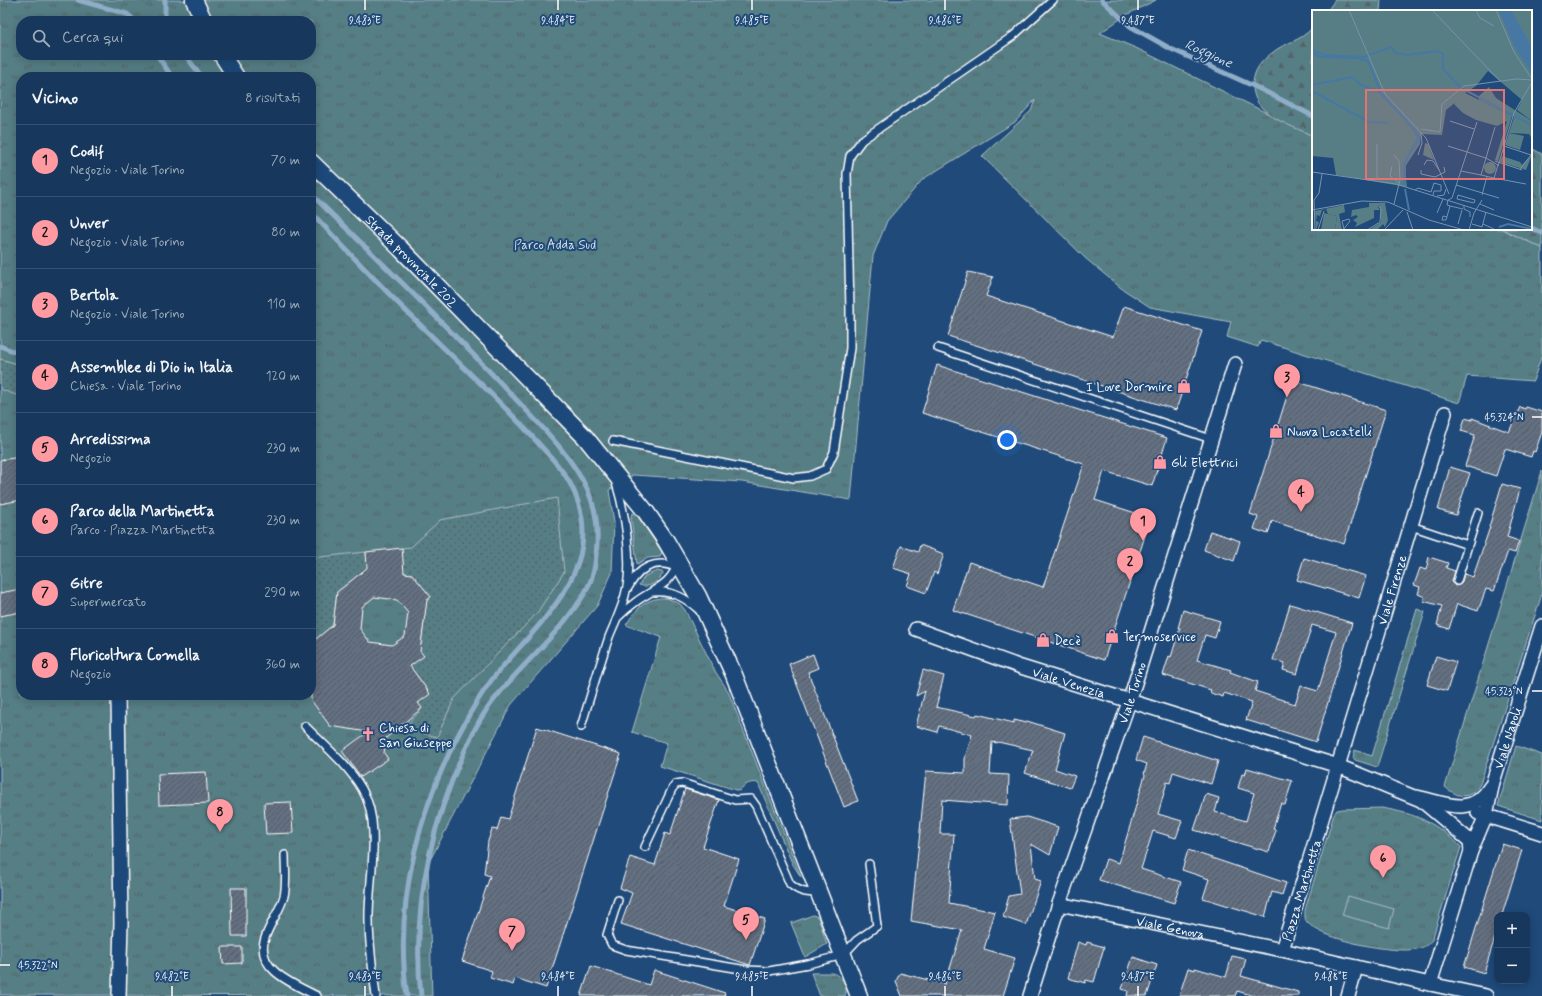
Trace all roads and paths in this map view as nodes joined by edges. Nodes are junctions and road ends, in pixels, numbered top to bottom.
1 (194, 0) edge
2 (1052, 0) edge
3 (202, 16) edge
4 (225, 60) edge
5 (233, 72) edge
6 (316, 167) edge
7 (938, 348) dead end
8 (1235, 364) dead end
9 (1444, 413) dead end
10 (1211, 439) junction
11 (613, 441) dead end
12 (611, 469) junction
13 (1478, 513) dead end
14 (1410, 526) junction
15 (1468, 545) junction
16 (679, 565) junction
17 (1457, 581) dead end
18 (626, 592) junction
19 (653, 592) junction
20 (617, 618) junction
21 (709, 619) junction
22 (1542, 626) edge
23 (916, 629) dead end
24 (118, 700) edge
25 (1129, 702) junction
26 (304, 726) dead end
27 (581, 727) dead end
28 (1338, 766) junction
29 (1493, 782) junction
30 (1412, 795) junction
31 (1455, 805) junction
32 (1486, 816) junction
33 (1542, 833) edge
34 (645, 847) dead end
35 (1471, 851) junction
36 (285, 856) dead end
37 (869, 864) dead end
38 (818, 893) junction
39 (618, 900) dead end
40 (1060, 904) junction
41 (1282, 950) junction
42 (843, 955) junction
43 (1356, 967) junction
44 (1430, 984) junction
45 (119, 996) edge
46 (317, 996) edge
47 (376, 996) edge
48 (859, 996) edge
49 (1030, 996) edge
50 (1348, 996) edge
51 (1486, 996) edge

1 - 3 street
2 - 11 lane
4 - 5 street
6 - 12 street, Strada provinciale 202
7 - 10 lane
8 - 10 street, Viale Torino
9 - 14 street, Viale Firenze
10 - 25 street, Viale Torino
12 - 16 street, Strada provinciale 202
12 - 18 lane
13 - 15 lane
14 - 15 lane
14 - 28 street, Viale Firenze
15 - 17 lane
16 - 18 lane
16 - 19 lane
16 - 21 street, Strada provinciale 202
18 - 20 lane
19 - 20 lane
19 - 21 lane
20 - 27 lane
21 - 38 street, Strada provinciale 202
22 - 29 street, Viale Napoli
23 - 25 street, Viale Venezia
24 - 45 street
25 - 28 street, Viale Venezia
25 - 40 street, Viale Torino
26 - 47 lane
28 - 30 street
28 - 41 street, Piazza Martinetta
29 - 31 street, Viale Napoli
29 - 32 street, Viale Napoli
30 - 31 street
30 - 35 street
31 - 32 street
32 - 33 street
32 - 35 street
34 - 38 lane
35 - 44 street
36 - 46 lane
37 - 42 lane
38 - 42 street, Strada provinciale 202
39 - 42 lane
40 - 41 street, Viale Genova
40 - 49 street, Viale Torino
41 - 43 street, Piazza Martinetta
42 - 48 street, Strada provinciale 202
43 - 44 street, Piazza Martinetta
43 - 50 street
44 - 51 street

